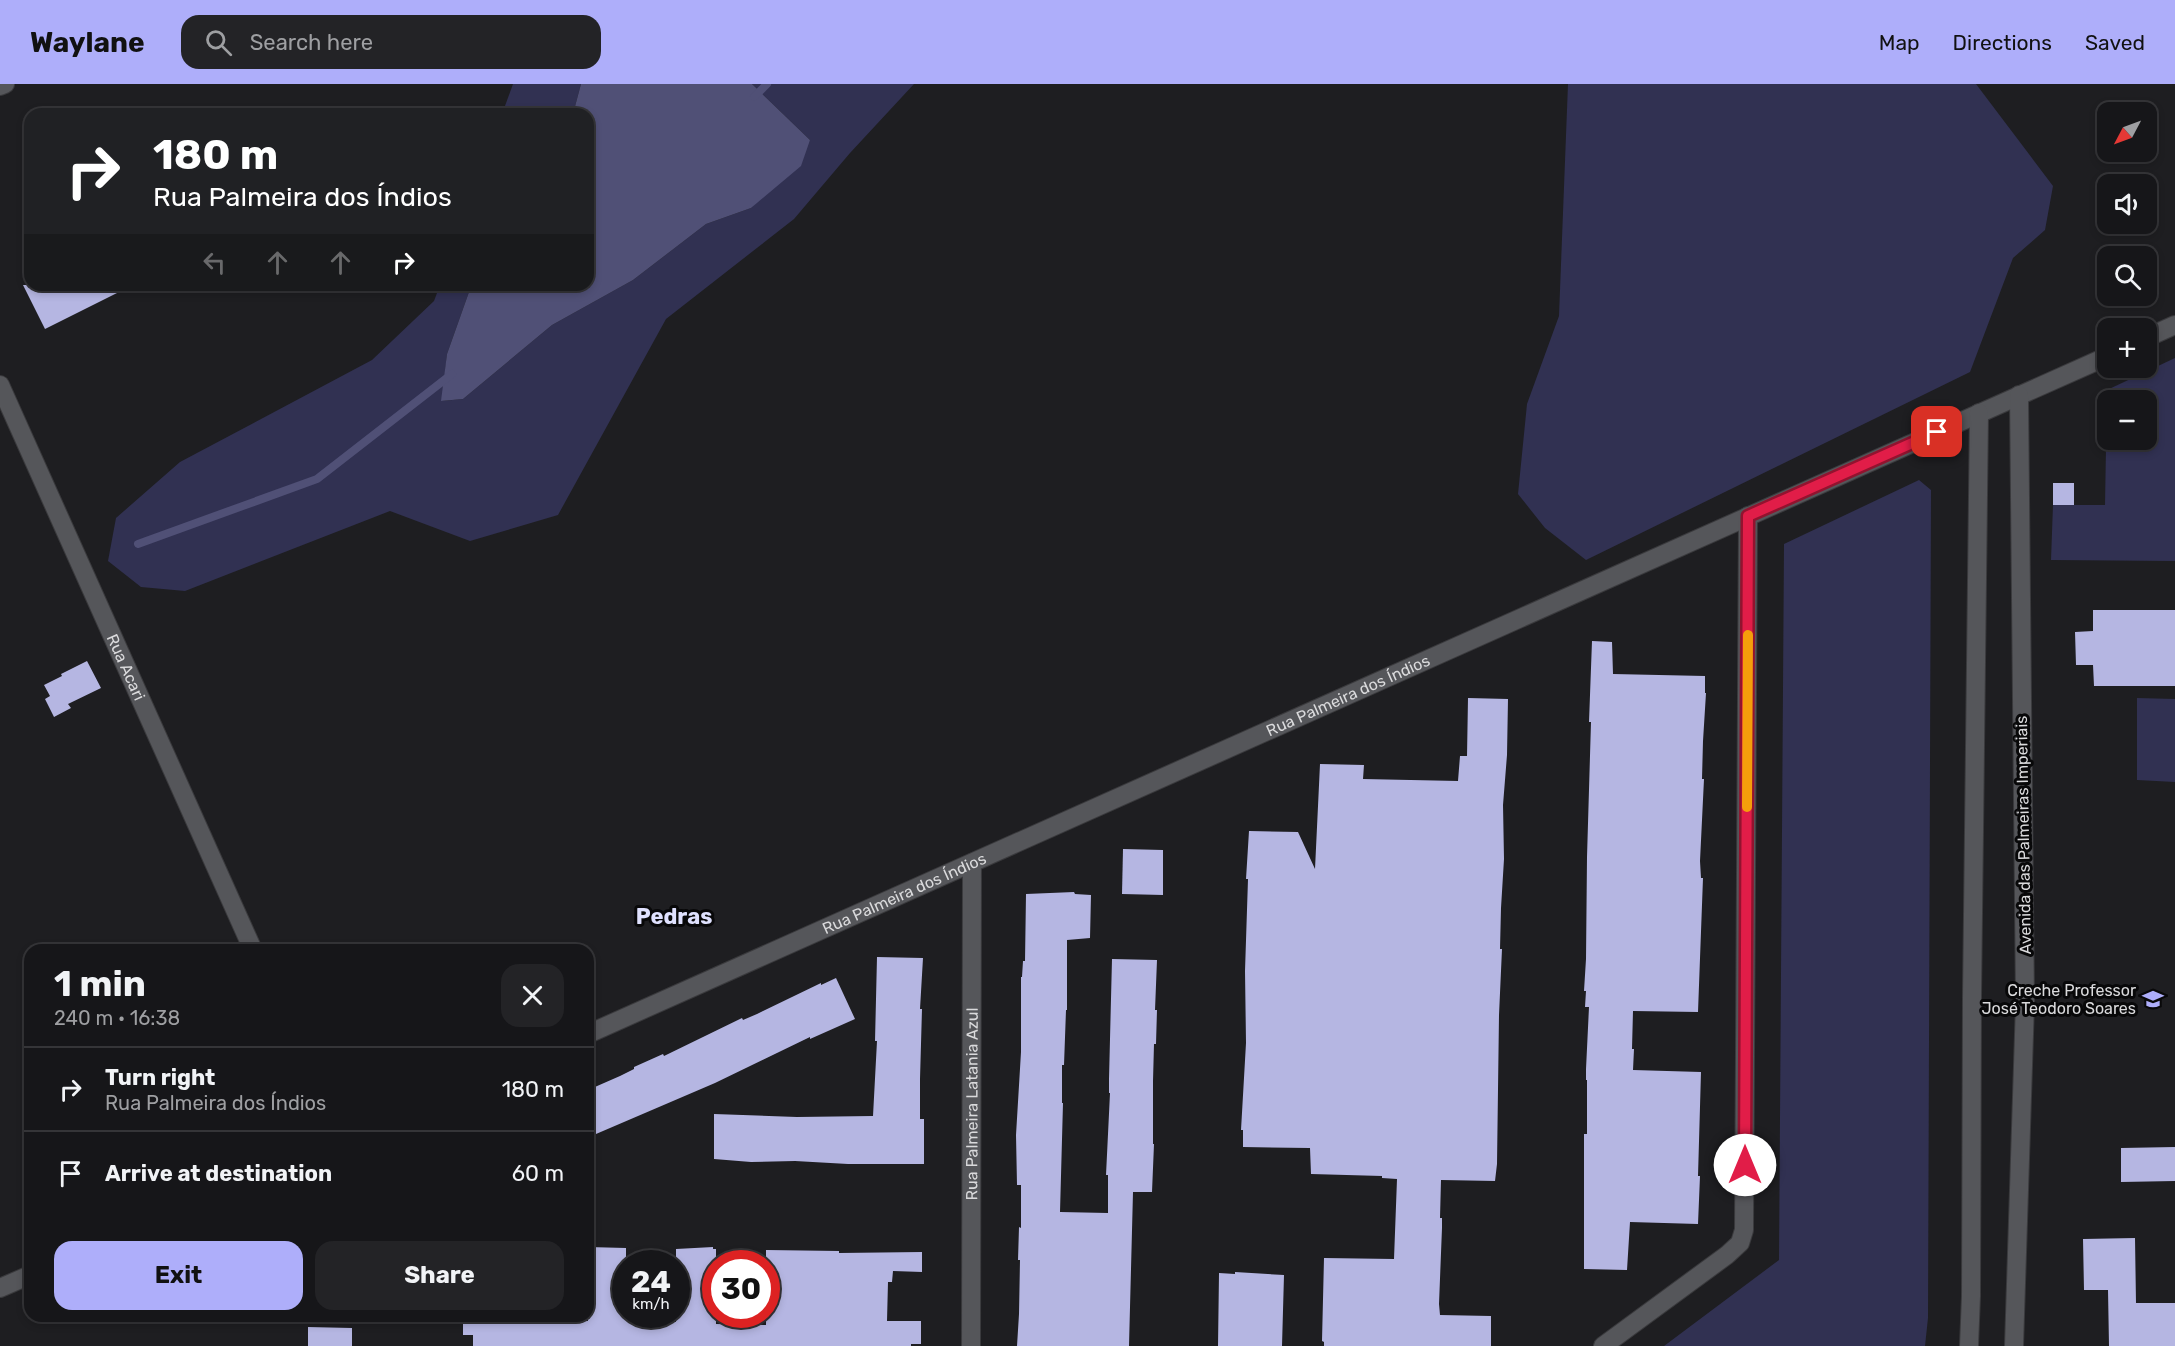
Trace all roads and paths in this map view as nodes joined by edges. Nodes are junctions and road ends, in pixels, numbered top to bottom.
1 (5, 84) edge
2 (0, 86) edge
3 (2175, 326) edge
4 (2157, 333) edge
5 (2097, 361) edge
6 (0, 385) edge
7 (2019, 395) junction
8 (1979, 413) junction
9 (1748, 516) junction
10 (972, 863) junction
11 (249, 944) edge
12 (594, 1032) edge
13 (24, 1278) edge
14 (0, 1288) edge
15 (971, 1346) edge
16 (1602, 1346) edge
17 (1969, 1346) edge
18 (2014, 1346) edge

1 - 2 street
3 - 4 street
5 - 7 street, Rua Palmeira dos Índios
6 - 11 street, Rua Acari
7 - 8 street, Rua Palmeira dos Índios
7 - 18 street, Avenida das Palmeiras Imperiais
8 - 9 street, Rua Palmeira dos Índios
8 - 17 street
9 - 10 street, Rua Palmeira dos Índios
9 - 16 street
10 - 12 street, Rua Palmeira dos Índios
10 - 15 street, Rua Palmeira Latania Azul
13 - 14 street

